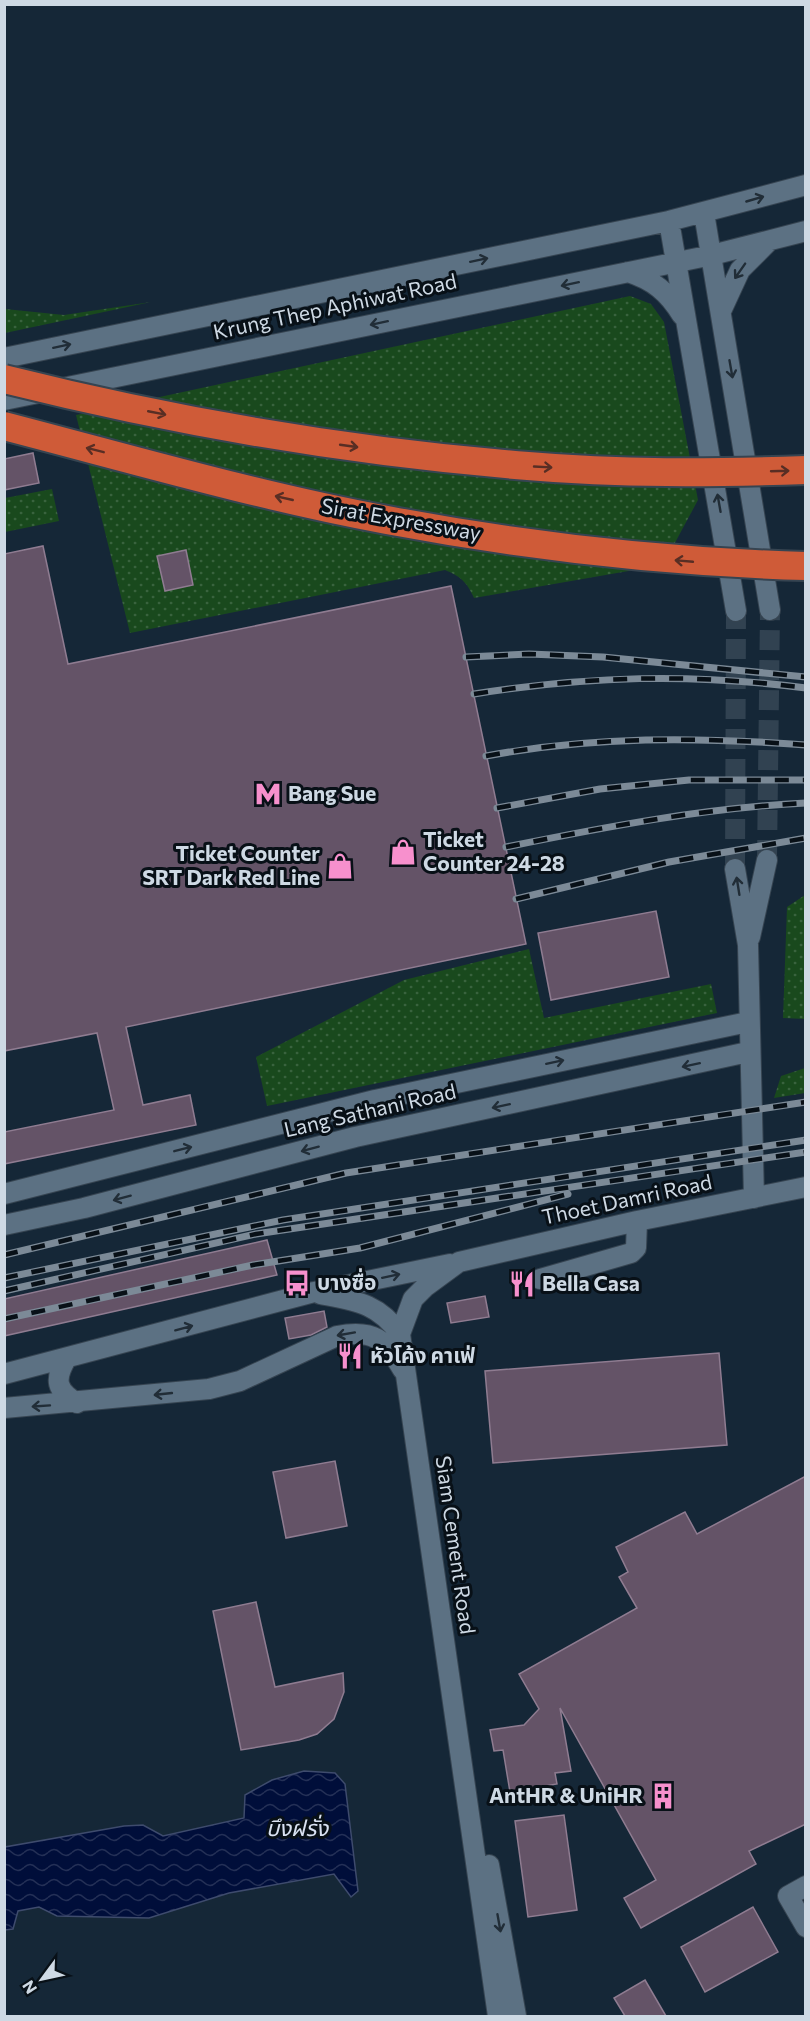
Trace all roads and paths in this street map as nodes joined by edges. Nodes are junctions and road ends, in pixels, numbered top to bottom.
1 (806, 184) edge
2 (704, 213) junction
3 (669, 221) junction
4 (806, 231) edge
5 (771, 240) junction
6 (712, 255) junction
7 (676, 261) junction
8 (628, 272) junction
9 (722, 311) junction
10 (687, 322) junction
11 (4, 358) edge
12 (4, 379) edge
13 (4, 400) edge
14 (4, 426) edge
15 (806, 470) edge
16 (806, 566) edge
17 (767, 860) tunnel mouth
18 (735, 868) tunnel mouth
19 (748, 945) junction
20 (748, 1022) junction
21 (748, 1053) junction
22 (806, 1187) edge
23 (4, 1194) edge
24 (754, 1197) junction
25 (637, 1221) junction
26 (4, 1225) edge
27 (459, 1262) junction
28 (540, 1279) dead end
29 (314, 1292) junction
30 (400, 1334) junction
31 (66, 1359) junction
32 (4, 1374) edge
33 (406, 1375) junction
34 (77, 1403) junction
35 (4, 1408) edge
36 (463, 1770) junction
37 (806, 1886) edge
38 (806, 1927) edge
39 (486, 2016) edge
40 (498, 2016) edge
41 (516, 2016) edge

2 -> 1 street, Krung Thep Aphiwat Road
2 - 3 street, Krung Thep Aphiwat Road
2 - 6 street
3 - 7 street
11 -> 3 street, Krung Thep Aphiwat Road
4 - 5 street, Krung Thep Aphiwat Road
5 - 6 street, Krung Thep Aphiwat Road
5 -> 9 street
6 - 7 street, Krung Thep Aphiwat Road
6 - 9 street
7 - 8 street, Krung Thep Aphiwat Road
7 - 10 street
8 - 10 street
8 -> 13 street, Krung Thep Aphiwat Road
9 -> 10 street
12 -> 15 highway, bridge
16 -> 14 highway, Sirat Expressway, bridge
17 - 19 street
19 -> 18 street
19 - 20 street
20 - 21 street
23 -> 20 street, Lang Sathani Road
21 - 24 street
21 -> 26 street, Lang Sathani Road
22 - 24 street, Thoet Damri Road
24 - 25 street, Thoet Damri Road
25 - 27 street, Thoet Damri Road
25 - 28 street
29 -> 27 street, Thoet Damri Road
27 - 30 street, Thoet Damri Road
29 - 30 street, Thoet Damri Road
31 -> 29 street, Thoet Damri Road
30 - 33 street, Siam Cement Road
31 - 32 street, Thoet Damri Road
31 - 34 street
33 -> 34 street
33 - 36 street, Siam Cement Road
34 -> 35 street
36 - 39 street, Siam Cement Road
36 - 40 street, Siam Cement Road
36 -> 41 street, Siam Cement Road
37 - 38 street

